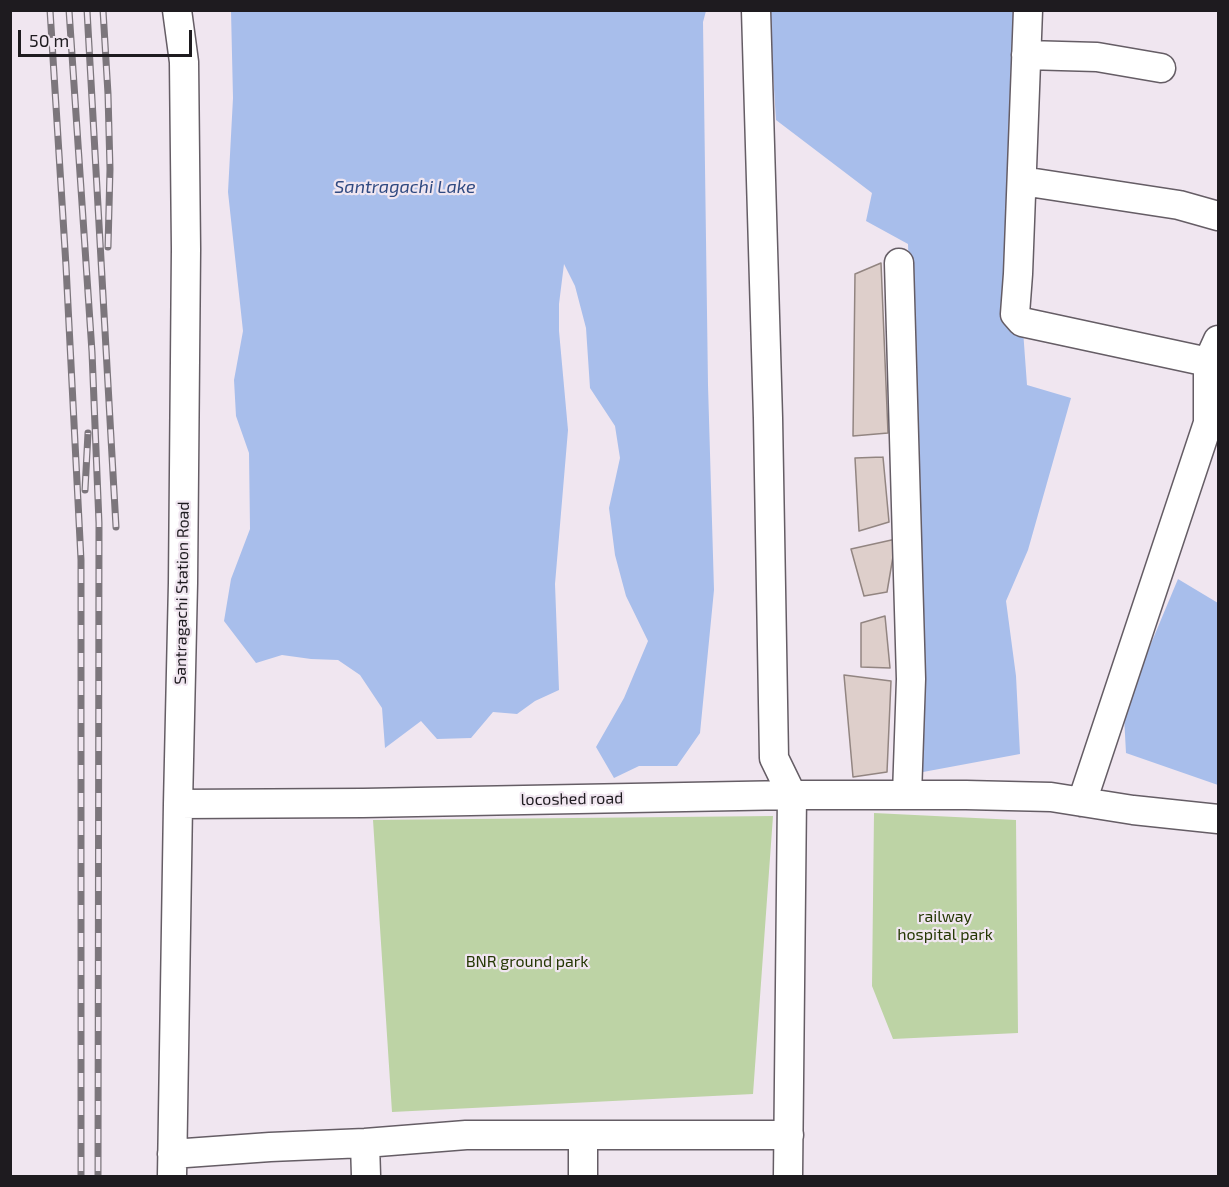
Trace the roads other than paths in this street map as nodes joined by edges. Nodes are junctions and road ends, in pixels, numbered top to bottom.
1 (177, 10) edge
2 (756, 10) edge
3 (1028, 10) edge
4 (1026, 55) junction
5 (1161, 68) dead end
6 (1022, 181) junction
7 (1218, 216) edge
8 (898, 262) dead end
9 (1213, 371) edge
10 (792, 795) junction
11 (907, 795) junction
12 (1082, 802) junction
13 (178, 804) junction
14 (1218, 819) edge
15 (789, 1135) junction
16 (583, 1136) junction
17 (365, 1143) junction
18 (172, 1165) edge
19 (366, 1176) edge
20 (583, 1176) edge
21 (788, 1176) edge

1 - 13 street, Santragachi Station Road
2 - 10 street
3 - 4 street
4 - 5 street
4 - 6 street
6 - 7 street
6 - 9 street
8 - 11 street
9 - 12 street
10 - 11 street, locoshed road
10 - 13 street, locoshed road
10 - 15 street
11 - 12 street, locoshed road
12 - 14 street, locoshed road
13 - 18 street, Santragachi Station Road
15 - 16 street
15 - 21 street
16 - 17 street
16 - 20 street
17 - 18 street
17 - 19 street

